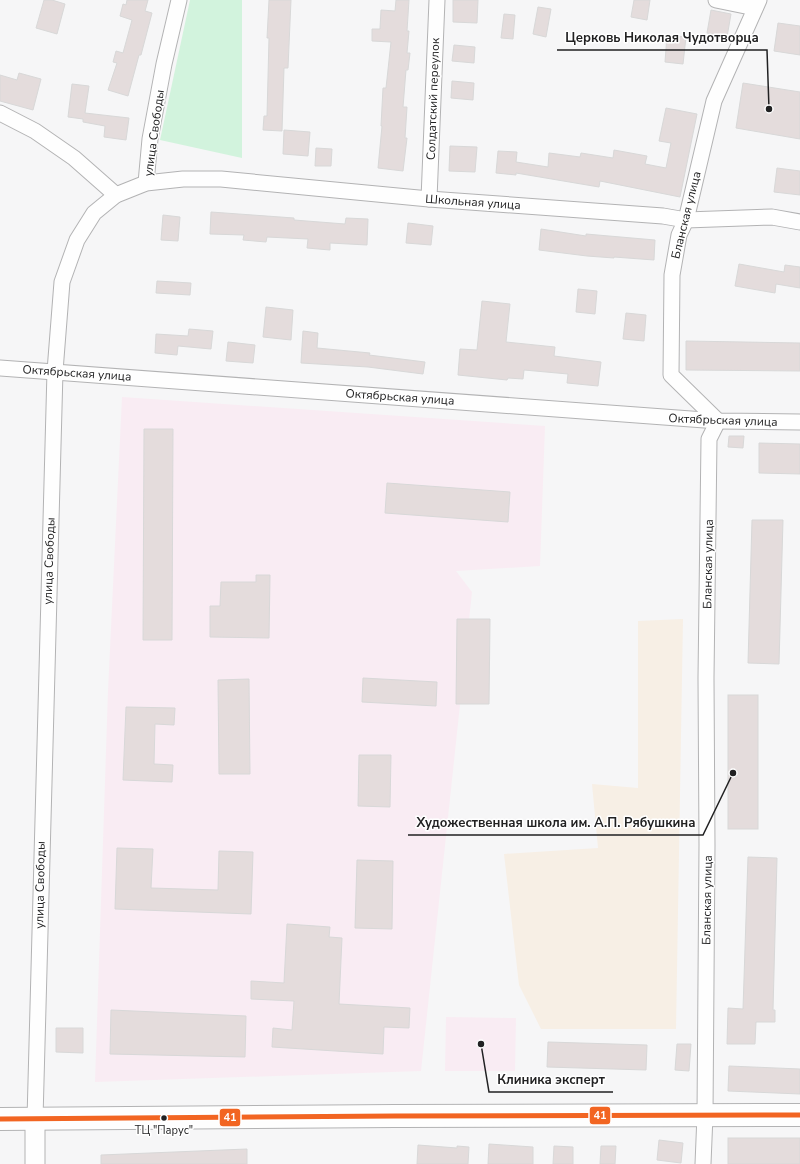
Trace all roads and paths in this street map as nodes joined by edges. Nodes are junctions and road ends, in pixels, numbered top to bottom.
1 (179, 0) edge
2 (436, 0) edge
3 (716, 0) edge
4 (757, 4) edge
5 (0, 113) edge
6 (146, 183) junction
7 (116, 195) junction
8 (429, 199) junction
9 (686, 220) junction
10 (800, 222) edge
11 (0, 368) edge
12 (55, 371) junction
13 (718, 421) junction
14 (800, 422) edge
15 (705, 1115) junction
16 (800, 1115) edge
17 (0, 1119) edge
18 (35, 1119) junction
19 (35, 1164) edge
20 (703, 1164) edge

1 - 6 street, улица Свободы
2 - 8 street, Солдатский переулок
3 - 4 street
4 - 9 street, Бланская улица
5 - 7 street
6 - 7 street, улица Свободы
6 - 8 street, Школьная улица
7 - 12 street, улица Свободы
8 - 9 street, Школьная улица
9 - 10 street, Школьная улица
9 - 13 street, Бланская улица
11 - 12 street, Октябрьская улица
12 - 13 street, Октябрьская улица
12 - 18 street, улица Свободы
13 - 14 street, Октябрьская улица
13 - 15 street, Бланская улица
15 - 16 highway
15 - 18 highway
15 - 20 street, Бланская улица
17 - 18 highway
18 - 19 main road, улица Свободы

